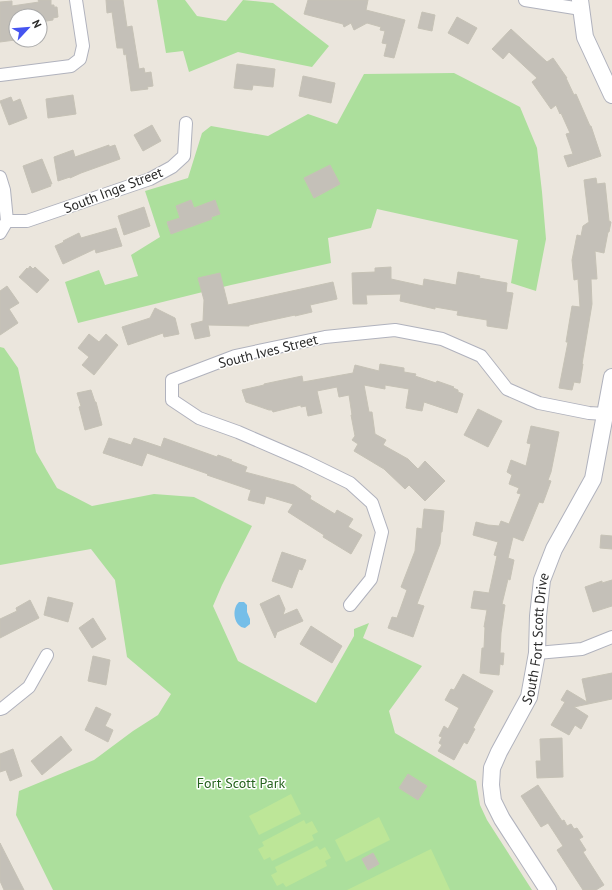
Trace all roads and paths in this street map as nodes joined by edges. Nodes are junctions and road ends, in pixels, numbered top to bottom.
1 (76, 0) edge
2 (526, 0) edge
3 (581, 5) edge
4 (0, 75) edge
5 (612, 95) edge
6 (186, 123) dead end
7 (0, 177) edge
8 (7, 221) junction
9 (0, 232) edge
10 (612, 377) edge
11 (606, 414) junction
12 (350, 605) dead end
13 (612, 637) edge
14 (537, 653) junction
15 (48, 656) dead end
16 (0, 709) edge
17 (548, 890) edge

1 - 4 street
2 - 3 street
3 - 5 street
6 - 8 street, South Inge Street
7 - 8 street
8 - 9 street
10 - 11 street, South Fort Scott Drive
11 - 12 street, South Ives Street
11 - 14 street, South Fort Scott Drive
13 - 14 street
14 - 17 street, South Fort Scott Drive
15 - 16 street

